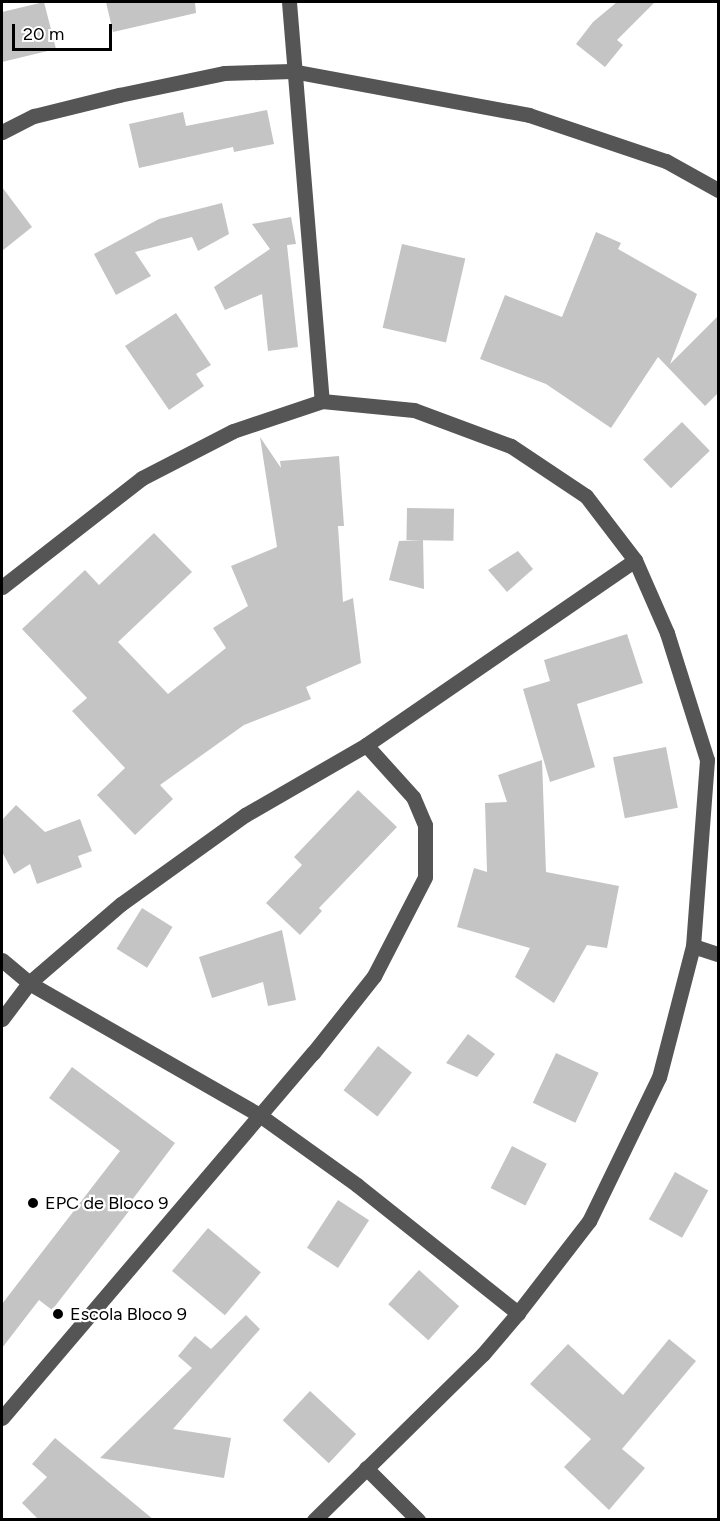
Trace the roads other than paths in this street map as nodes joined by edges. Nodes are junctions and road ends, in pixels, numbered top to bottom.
1 (289, 2) edge
2 (292, 71) junction
3 (2, 132) edge
4 (718, 190) edge
5 (322, 401) junction
6 (635, 560) junction
7 (2, 588) edge
8 (366, 745) junction
9 (693, 946) junction
10 (718, 954) edge
11 (2, 960) edge
12 (29, 983) junction
13 (2, 1019) edge
14 (258, 1114) junction
15 (518, 1313) junction
16 (2, 1418) edge
17 (366, 1468) junction
18 (314, 1520) edge
19 (418, 1520) edge

1 - 2 street
2 - 3 street
2 - 4 street
2 - 5 street
5 - 6 street
5 - 7 street
6 - 8 street
6 - 9 street
8 - 12 street
8 - 14 street
9 - 10 street
9 - 15 street
11 - 12 street
12 - 13 street
12 - 14 street
14 - 15 street
14 - 16 street
15 - 17 street
17 - 18 street
17 - 19 street

